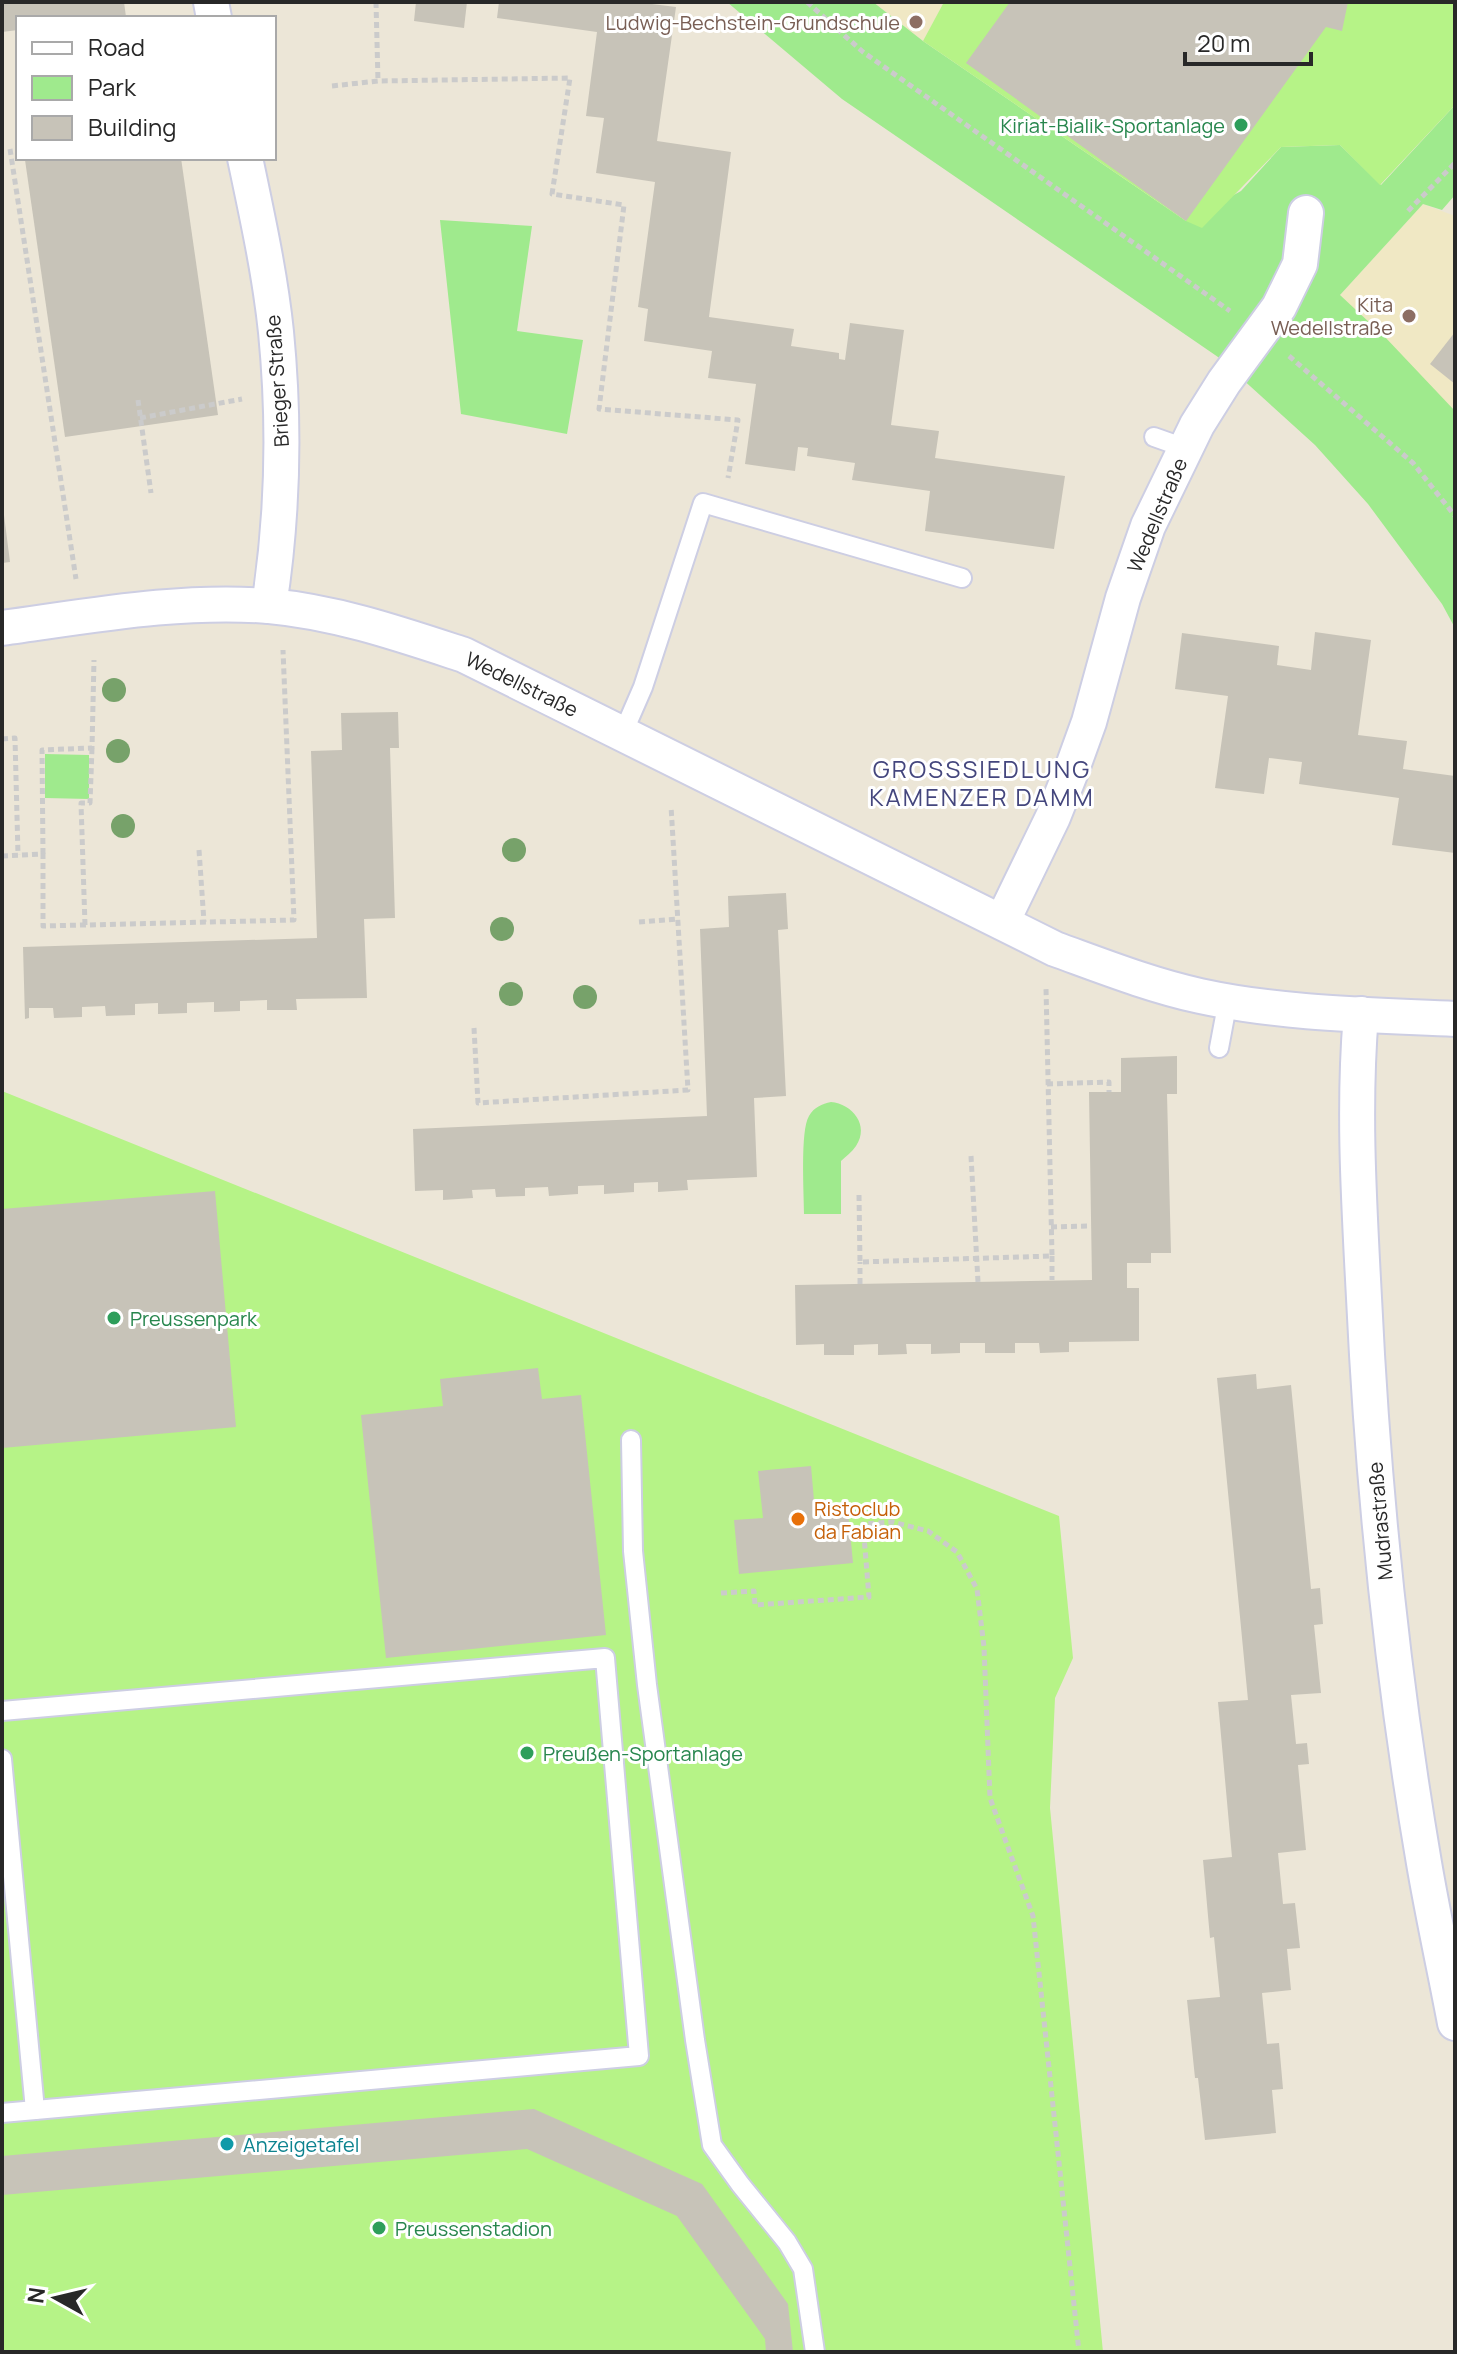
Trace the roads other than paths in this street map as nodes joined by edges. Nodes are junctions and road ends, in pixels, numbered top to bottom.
1 (245, 160) edge
2 (1306, 213) dead end
3 (962, 578) dead end
4 (269, 606) junction
5 (2, 628) edge
6 (623, 733) junction
7 (1002, 922) junction
8 (1228, 1000) junction
9 (1361, 1014) junction
10 (1455, 1019) edge
11 (1219, 1048) dead end
12 (631, 1440) dead end
13 (2, 1711) edge
14 (2, 1759) edge
15 (1455, 2023) edge
16 (35, 2110) junction
17 (2, 2113) edge
18 (815, 2352) edge

1 - 4 street, Brieger Straße
2 - 7 street, Wedellstraße
3 - 6 lane
4 - 5 street, Wedellstraße
4 - 6 street, Wedellstraße
6 - 7 street, Wedellstraße
7 - 8 street, Wedellstraße
8 - 9 street, Wedellstraße
8 - 11 lane
9 - 10 street, Wedellstraße
9 - 15 street, Mudrastraße
12 - 18 lane
13 - 16 lane
14 - 16 lane
16 - 17 lane

